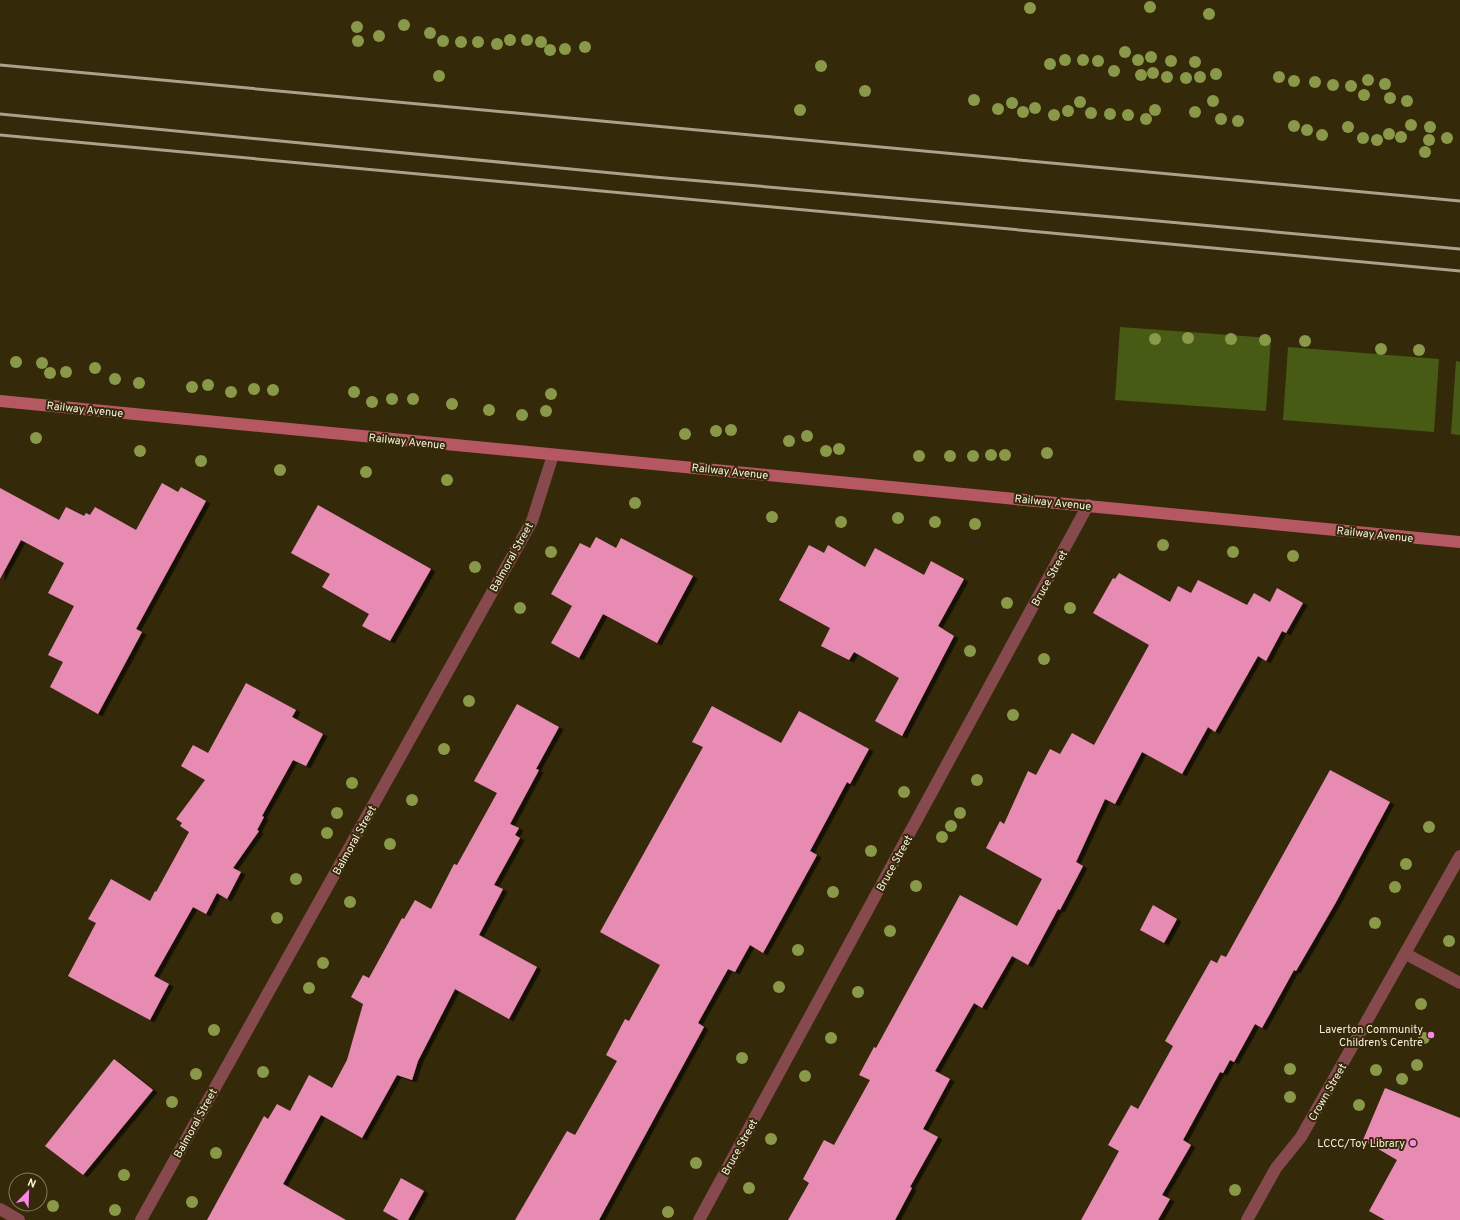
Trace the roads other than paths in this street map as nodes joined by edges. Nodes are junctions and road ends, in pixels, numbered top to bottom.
1 (0, 401) edge
2 (553, 455) junction
3 (1088, 505) junction
4 (1460, 542) edge
5 (1460, 856) edge
6 (1406, 954) junction
7 (1460, 983) edge
8 (0, 1209) edge
9 (19, 1220) edge
10 (141, 1220) edge
11 (699, 1220) edge
12 (1247, 1220) edge

1 - 2 street, Railway Avenue
2 - 3 street, Railway Avenue
2 - 10 street, Balmoral Street
3 - 4 street, Railway Avenue
3 - 11 street, Bruce Street
5 - 6 street, Crown Street
6 - 7 street
6 - 12 street, Crown Street
8 - 9 street

